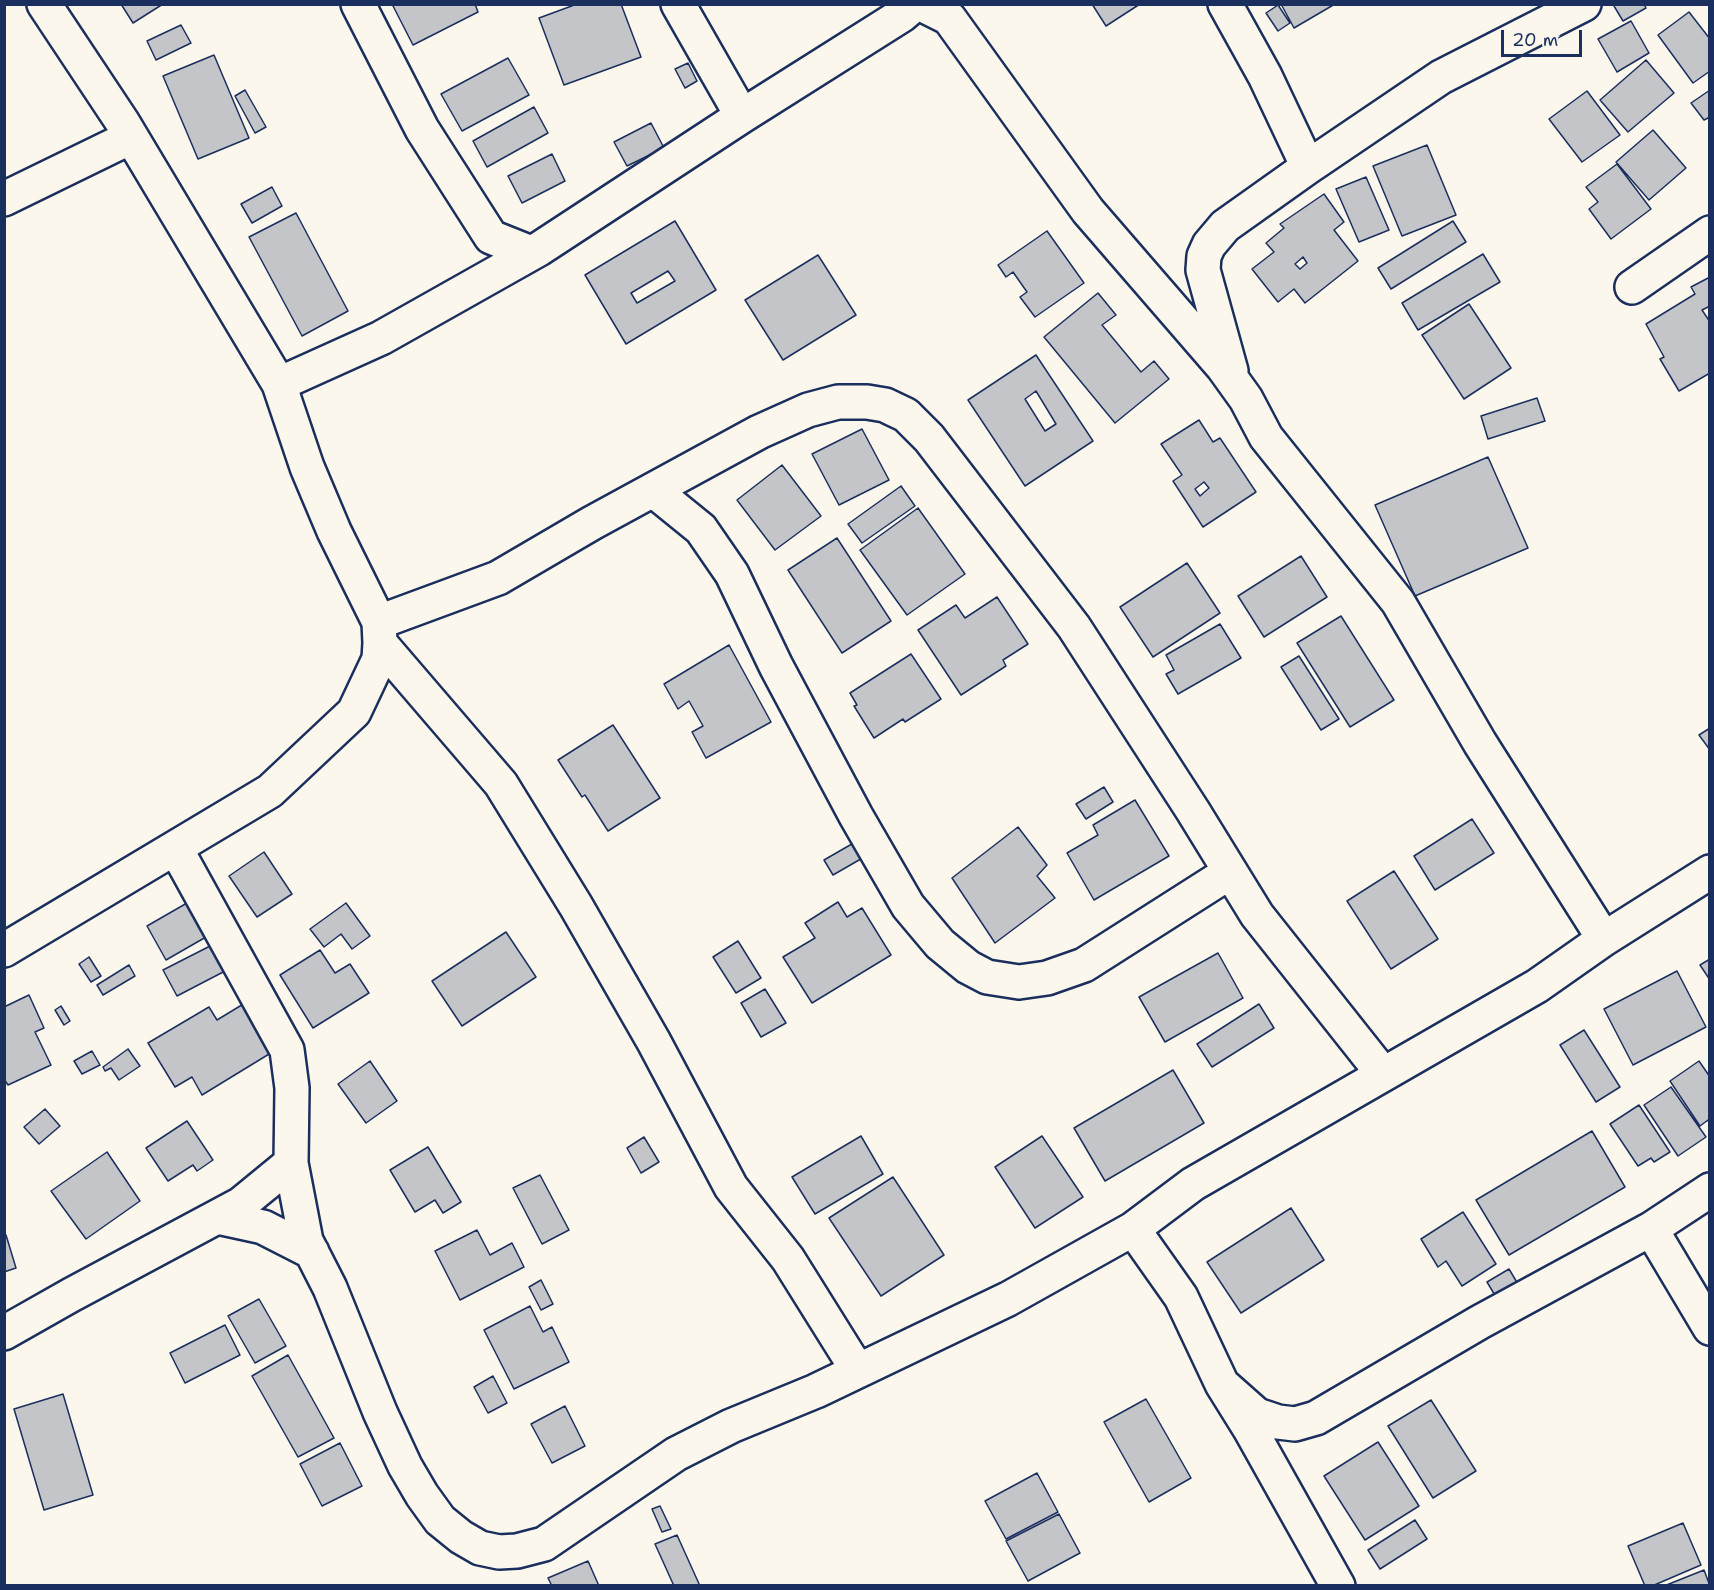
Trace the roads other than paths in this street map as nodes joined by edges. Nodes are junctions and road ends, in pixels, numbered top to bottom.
1 (44, 4) edge
2 (358, 4) edge
3 (678, 4) edge
4 (915, 4) edge
5 (921, 4) edge
6 (1226, 4) edge
7 (1584, 4) edge
8 (742, 116) junction
9 (131, 137) junction
10 (1308, 167) junction
11 (4, 199) edge
12 (1710, 233) edge
13 (490, 237) junction
14 (531, 253) junction
15 (485, 279) junction
16 (1632, 287) dead end
17 (279, 384) junction
18 (1234, 384) junction
19 (653, 490) junction
20 (380, 633) junction
21 (176, 849) junction
22 (1230, 872) junction
23 (1710, 872) edge
24 (1604, 939) junction
25 (4, 950) edge
26 (1383, 1074) junction
27 (291, 1163) junction
28 (1710, 1190) edge
29 (217, 1216) junction
30 (1133, 1228) junction
31 (1651, 1229) junction
32 (312, 1252) junction
33 (1710, 1328) edge
34 (4, 1333) edge
35 (858, 1371) junction
36 (1222, 1384) junction
37 (1338, 1586) edge

1 - 9 street
2 - 13 street
3 - 8 street
4 - 8 street
5 - 18 street
6 - 10 street
7 - 10 street
8 - 14 street
9 - 11 street
9 - 17 street
10 - 18 street
12 - 16 street
13 - 14 street
13 - 15 street
14 - 15 street
15 - 17 street
17 - 20 street
18 - 24 street
19 - 20 street
19 - 22 street
19 - 22 street
20 - 21 street
20 - 35 street
21 - 25 street
21 - 27 street
22 - 26 street
23 - 24 street
24 - 26 street
26 - 30 street
27 - 29 street
27 - 32 street
28 - 31 street
29 - 32 street
29 - 34 street
30 - 35 street
30 - 36 street
31 - 33 street
31 - 36 street
32 - 35 street
36 - 37 street

